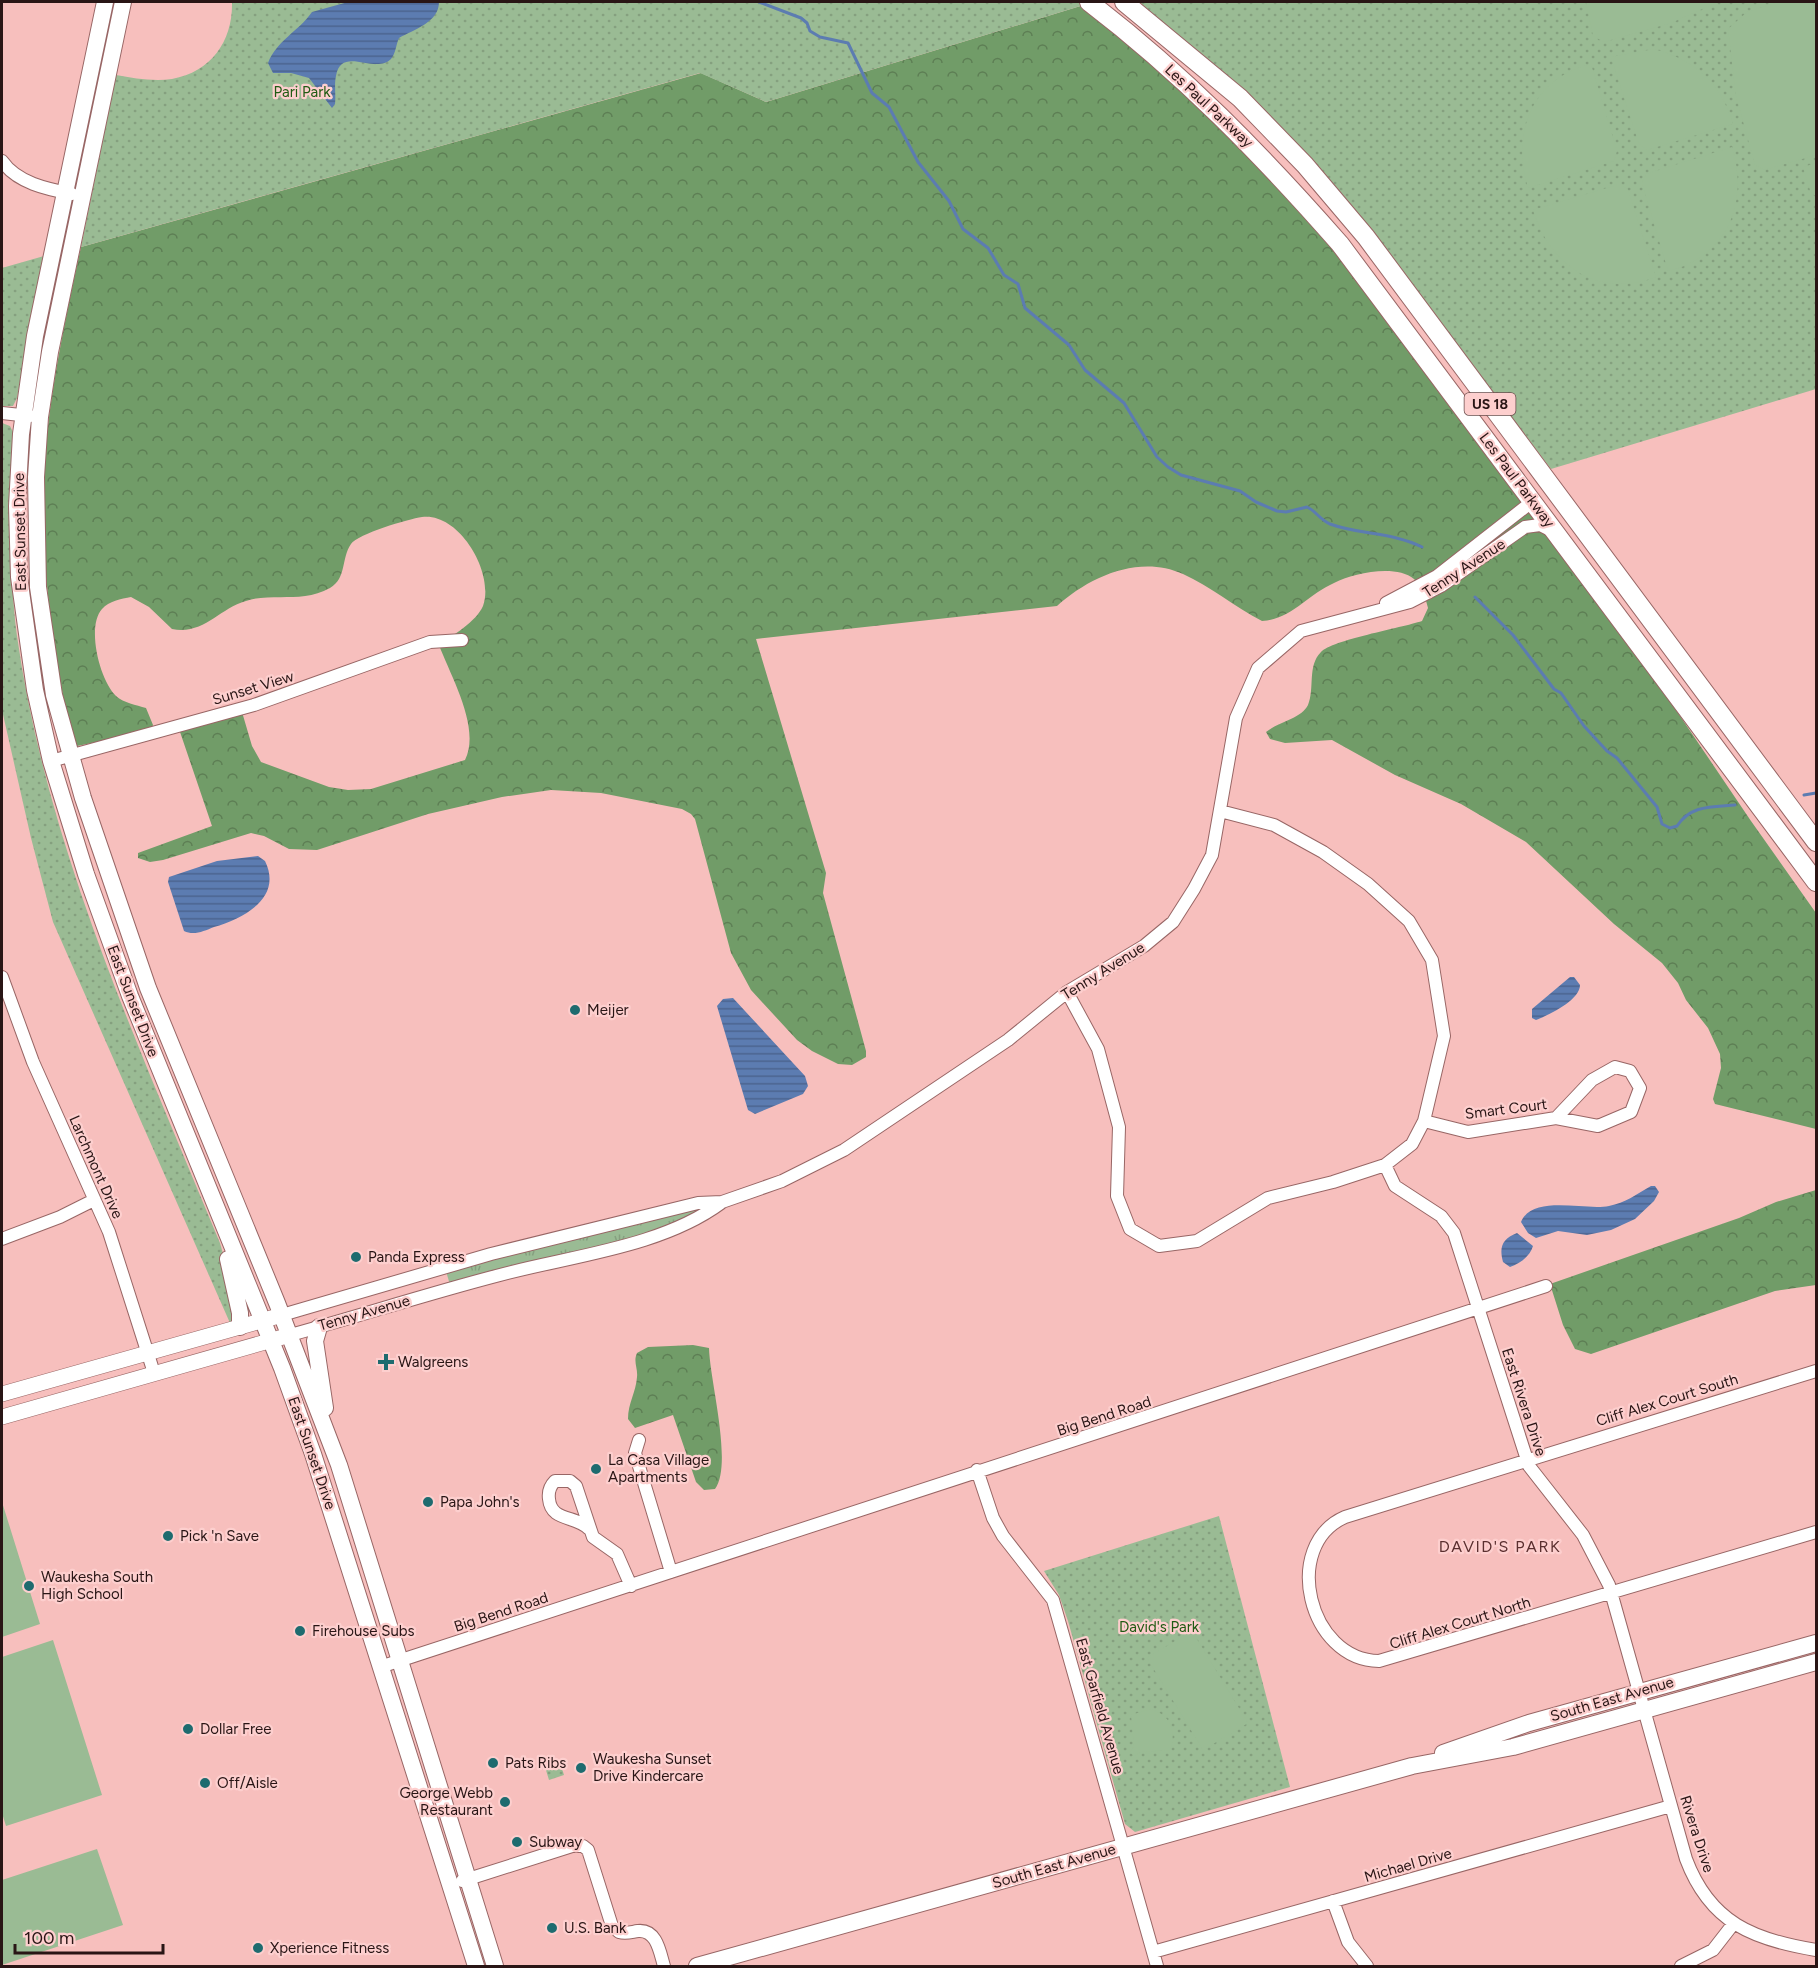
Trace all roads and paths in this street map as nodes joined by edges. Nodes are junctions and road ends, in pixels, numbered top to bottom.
1 (105, 2) edge
2 (123, 2) edge
3 (1089, 2) edge
4 (1125, 2) edge
5 (2, 161) edge
6 (65, 193) junction
7 (82, 196) junction
8 (2, 413) edge
9 (23, 415) junction
10 (40, 417) junction
11 (1533, 501) junction
12 (1556, 532) junction
13 (1369, 612) junction
14 (462, 640) dead end
15 (1684, 664) junction
16 (70, 755) junction
17 (51, 761) junction
18 (1220, 811) junction
19 (1816, 842) edge
20 (1816, 882) edge
21 (2, 977) edge
22 (148, 988) junction
23 (1068, 992) junction
24 (130, 996) junction
25 (1556, 1118) junction
26 (1424, 1121) junction
27 (1384, 1165) junction
28 (94, 1200) junction
29 (722, 1202) junction
30 (225, 1231) junction
31 (577, 1234) junction
32 (2, 1239) edge
33 (582, 1255) junction
34 (445, 1268) junction
35 (1546, 1286) dead end
36 (451, 1288) junction
37 (1478, 1307) junction
38 (282, 1315) junction
39 (262, 1320) junction
40 (240, 1327) junction
41 (319, 1327) junction
42 (290, 1335) junction
43 (205, 1337) junction
44 (270, 1340) junction
45 (148, 1353) junction
46 (211, 1358) junction
47 (1816, 1371) edge
48 (154, 1373) junction
49 (2, 1394) edge
50 (2, 1418) edge
51 (326, 1430) junction
52 (639, 1440) dead end
53 (1527, 1460) junction
54 (977, 1470) junction
55 (589, 1529) dead end
56 (1816, 1532) edge
57 (671, 1572) junction
58 (631, 1586) junction
59 (1612, 1594) junction
60 (1816, 1643) edge
61 (400, 1660) junction
62 (1816, 1662) edge
63 (380, 1667) junction
64 (1639, 1692) junction
65 (1644, 1710) junction
66 (1412, 1766) junction
67 (1671, 1806) junction
68 (1124, 1846) junction
69 (448, 1881) junction
70 (468, 1881) junction
71 (1333, 1901) junction
72 (1734, 1923) junction
73 (1816, 1950) edge
74 (1153, 1952) junction
75 (476, 1966) edge
76 (495, 1966) edge
77 (664, 1966) edge
78 (697, 1966) edge
79 (1157, 1966) edge
80 (1367, 1966) edge
81 (1682, 1966) edge

1 - 6 main road, East Sunset Drive
2 - 7 main road, East Sunset Drive
3 - 11 main road, Les Paul Parkway / US 18
4 - 15 main road, Les Paul Parkway / US 18
5 - 6 street
6 - 7 street
6 - 9 main road, East Sunset Drive
7 - 10 main road, East Sunset Drive
8 - 9 street
9 - 10 street
9 - 17 main road, East Sunset Drive
10 - 16 main road, East Sunset Drive
11 - 12 main road, Les Paul Parkway / US 18
11 - 13 street, Tenny Avenue
11 - 15 main road
12 - 13 street, Tenny Avenue
12 - 20 main road, Les Paul Parkway / US 18
13 - 18 street, Tenny Avenue
14 - 16 street, Sunset View
15 - 19 main road, Les Paul Parkway / US 18
16 - 17 street, Sunset View
16 - 22 main road, East Sunset Drive
17 - 24 main road, East Sunset Drive
18 - 23 street, Tenny Avenue
18 - 26 street
21 - 28 street, Larchmont Drive
22 - 24 street
22 - 38 main road, East Sunset Drive
23 - 27 street
23 - 29 street, Tenny Avenue
24 - 30 main road, East Sunset Drive
25 - 25 street, Smart Court
25 - 26 street, Smart Court
26 - 27 street
27 - 37 street, East Rivera Drive
28 - 32 street
28 - 45 street, Larchmont Drive
29 - 31 street, Tenny Avenue
29 - 33 street, Tenny Avenue
30 - 39 main road, East Sunset Drive
30 - 40 main road
31 - 33 street
31 - 34 street, Tenny Avenue
33 - 36 street, Tenny Avenue
34 - 36 street
34 - 38 street, Tenny Avenue
35 - 37 street, Big Bend Road
36 - 41 street, Tenny Avenue
37 - 53 street, East Rivera Drive
37 - 54 street, Big Bend Road
38 - 39 street, Tenny Avenue
38 - 42 main road, East Sunset Drive
39 - 40 street, Tenny Avenue
39 - 44 main road, East Sunset Drive
40 - 43 street, Tenny Avenue
41 - 42 street, Tenny Avenue
41 - 51 main road
42 - 44 street, Tenny Avenue
42 - 51 main road, East Sunset Drive
43 - 45 street, Tenny Avenue
43 - 46 street
44 - 46 street, Tenny Avenue
44 - 63 main road, East Sunset Drive
45 - 48 street, Larchmont Drive
45 - 49 street, Tenny Avenue
46 - 48 street, Tenny Avenue
47 - 53 street, Cliff Alex Court South
48 - 50 street, Tenny Avenue
51 - 61 main road, East Sunset Drive
52 - 57 street
53 - 59 street, East Rivera Drive
53 - 59 street, Cliff Alex Court North
54 - 57 street, Big Bend Road
54 - 68 street, East Garfield Avenue
55 - 58 street
56 - 59 street
57 - 58 street, Big Bend Road
58 - 61 street, Big Bend Road
59 - 64 street, East Rivera Drive
60 - 64 main road, South East Avenue
61 - 63 street, Big Bend Road
61 - 70 main road, East Sunset Drive
62 - 65 main road, South East Avenue
63 - 69 main road, East Sunset Drive
64 - 65 street, Rivera Drive
64 - 66 main road, South East Avenue
65 - 66 main road, South East Avenue
65 - 67 street, Rivera Drive
66 - 68 main road, South East Avenue
67 - 71 street, Michael Drive
67 - 72 street, Rivera Drive
68 - 74 street, East Garfield Avenue
68 - 78 main road, South East Avenue
69 - 70 street
69 - 75 main road, East Sunset Drive
70 - 76 main road, East Sunset Drive
70 - 77 street
71 - 74 street, Michael Drive
71 - 80 street
72 - 73 street, Rivera Drive
72 - 81 street
74 - 79 street, East Garfield Avenue

